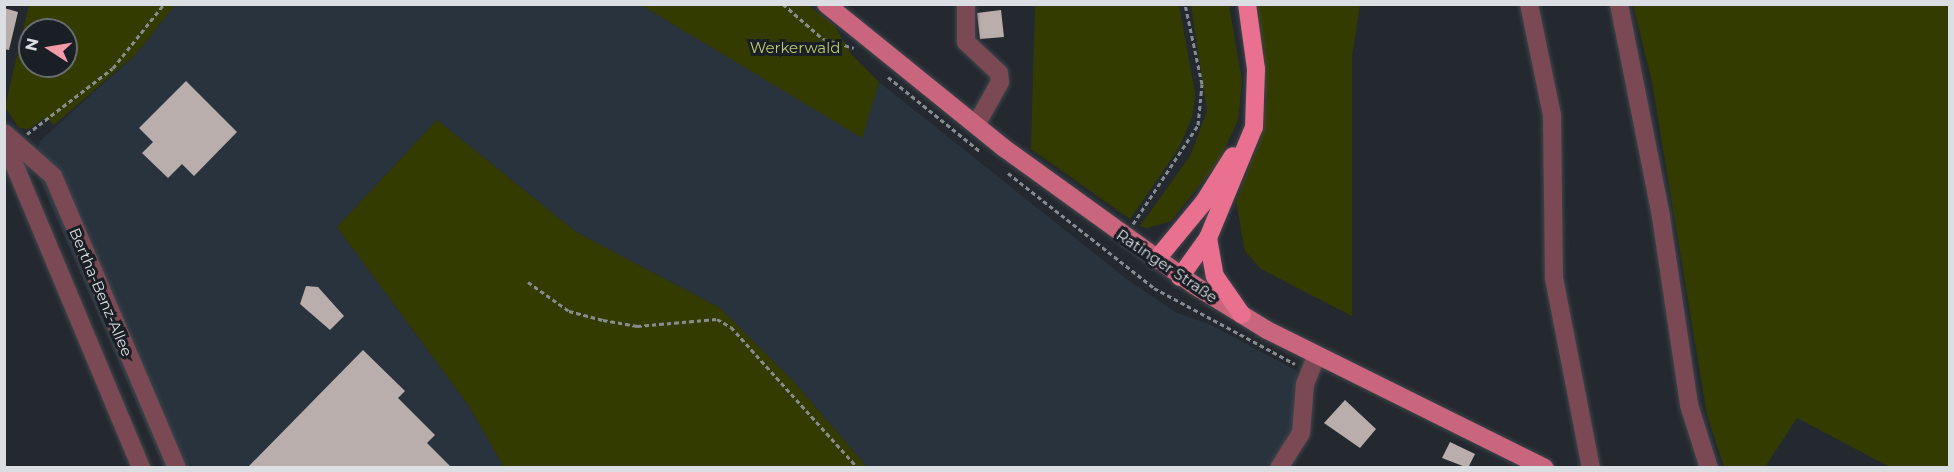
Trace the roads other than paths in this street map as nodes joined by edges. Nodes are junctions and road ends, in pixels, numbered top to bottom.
1 (826, 4) edge
2 (966, 4) edge
3 (1239, 4) edge
4 (1247, 4) edge
5 (1529, 4) edge
6 (1619, 4) edge
7 (976, 125) junction
8 (9, 138) edge
9 (1208, 238) junction
10 (1156, 260) junction
11 (1180, 277) junction
12 (1242, 315) junction
13 (1312, 363) junction
14 (141, 468) edge
15 (177, 468) edge
16 (1279, 468) edge
17 (1545, 468) edge
18 (1591, 468) edge
19 (1710, 468) edge

1 - 7 main road, Ratinger Straße
2 - 7 street
3 - 10 highway
4 - 9 highway
5 - 18 street
6 - 19 street
7 - 10 main road, Ratinger Straße
8 - 14 street, Bertha-Benz-Allee
8 - 15 street, Bertha-Benz-Allee
9 - 11 highway
9 - 12 highway
10 - 11 main road, Ratinger Straße
11 - 12 main road, Ratinger Straße
12 - 13 main road, Ratinger Straße
13 - 16 street
13 - 17 main road, Ratinger Straße

